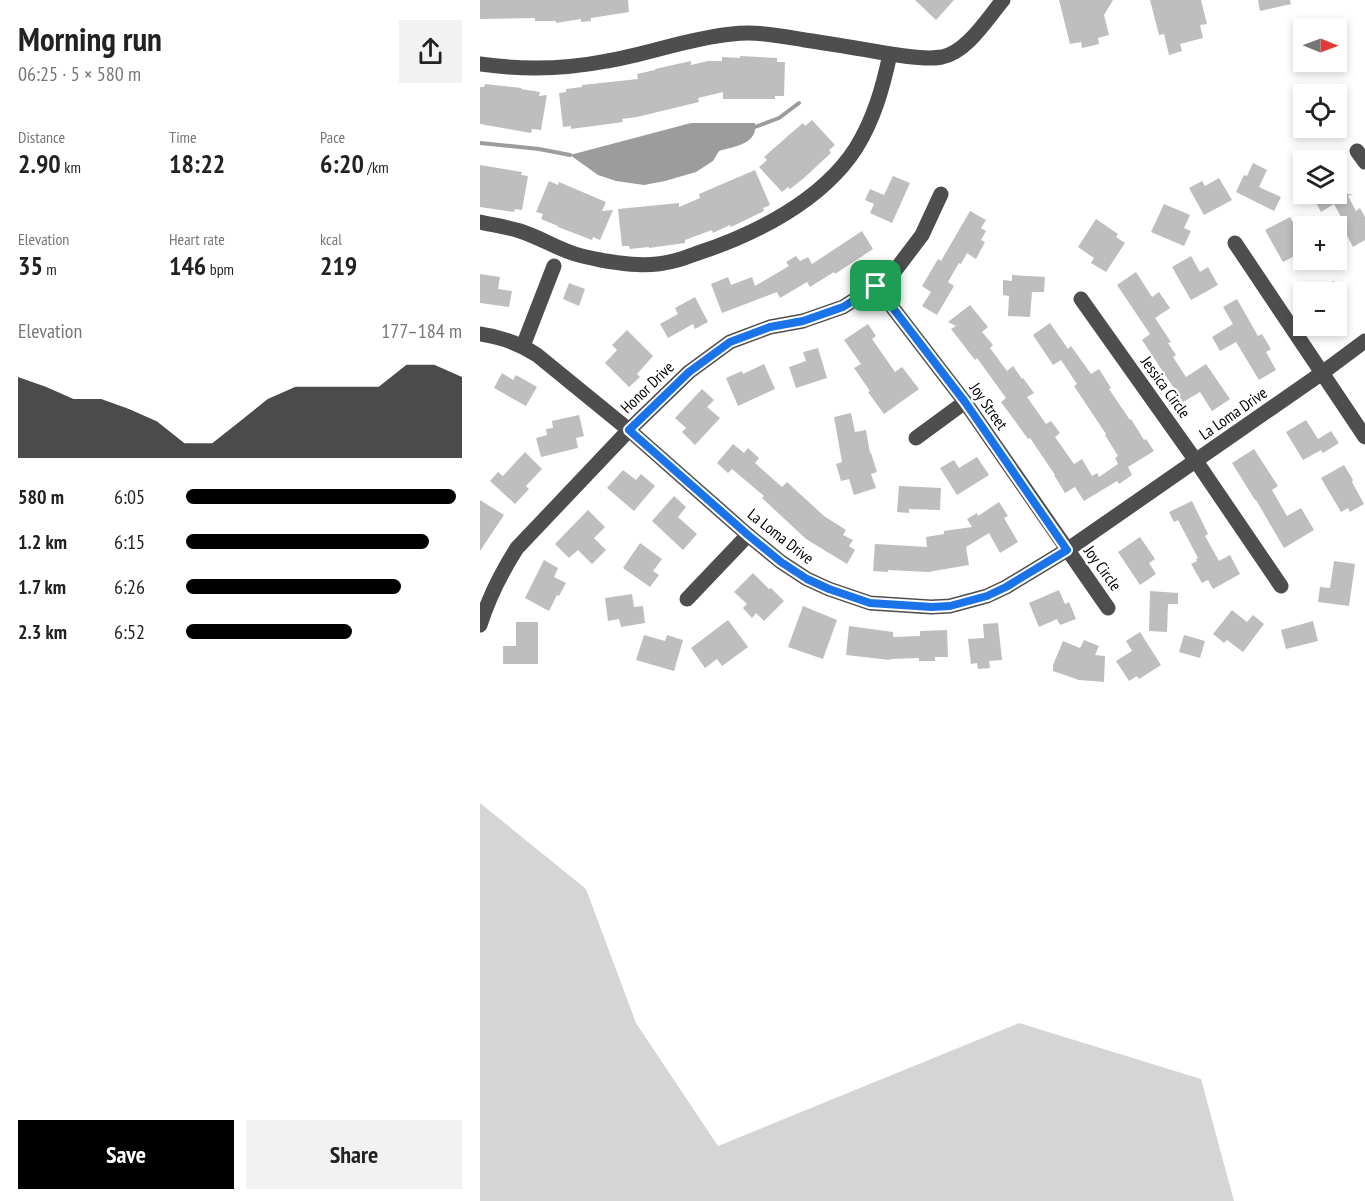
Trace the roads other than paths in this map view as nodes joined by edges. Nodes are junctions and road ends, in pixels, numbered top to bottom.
1 (1003, 0) edge
2 (890, 54) junction
3 (480, 64) edge
4 (941, 194) dead end
5 (480, 222) edge
6 (1235, 243) dead end
7 (554, 266) dead end
8 (876, 286) junction
9 (1081, 299) dead end
10 (480, 334) edge
11 (1365, 341) edge
12 (523, 346) junction
13 (1322, 373) junction
14 (965, 402) junction
15 (629, 430) junction
16 (1365, 437) edge
17 (916, 438) dead end
18 (1196, 460) junction
19 (748, 535) junction
20 (1067, 550) junction
21 (1281, 586) dead end
22 (687, 599) dead end
23 (1108, 608) dead end
24 (480, 625) edge

1 - 2 street
2 - 3 street
2 - 5 street
4 - 8 street, Honor Drive
6 - 13 street
7 - 12 street
8 - 14 street, Joy Street
8 - 15 street, Honor Drive
9 - 18 street, Jessica Circle
10 - 12 street, La Loma Drive
11 - 13 street, La Loma Drive
12 - 15 street, La Loma Drive
13 - 16 street
13 - 18 street, La Loma Drive
14 - 17 street
14 - 20 street, Joy Street
15 - 19 street, La Loma Drive
15 - 24 street, Honor Drive
18 - 20 street, La Loma Drive
18 - 21 street, Jessica Circle
19 - 20 street, La Loma Drive
19 - 22 street
20 - 23 street, Joy Circle

